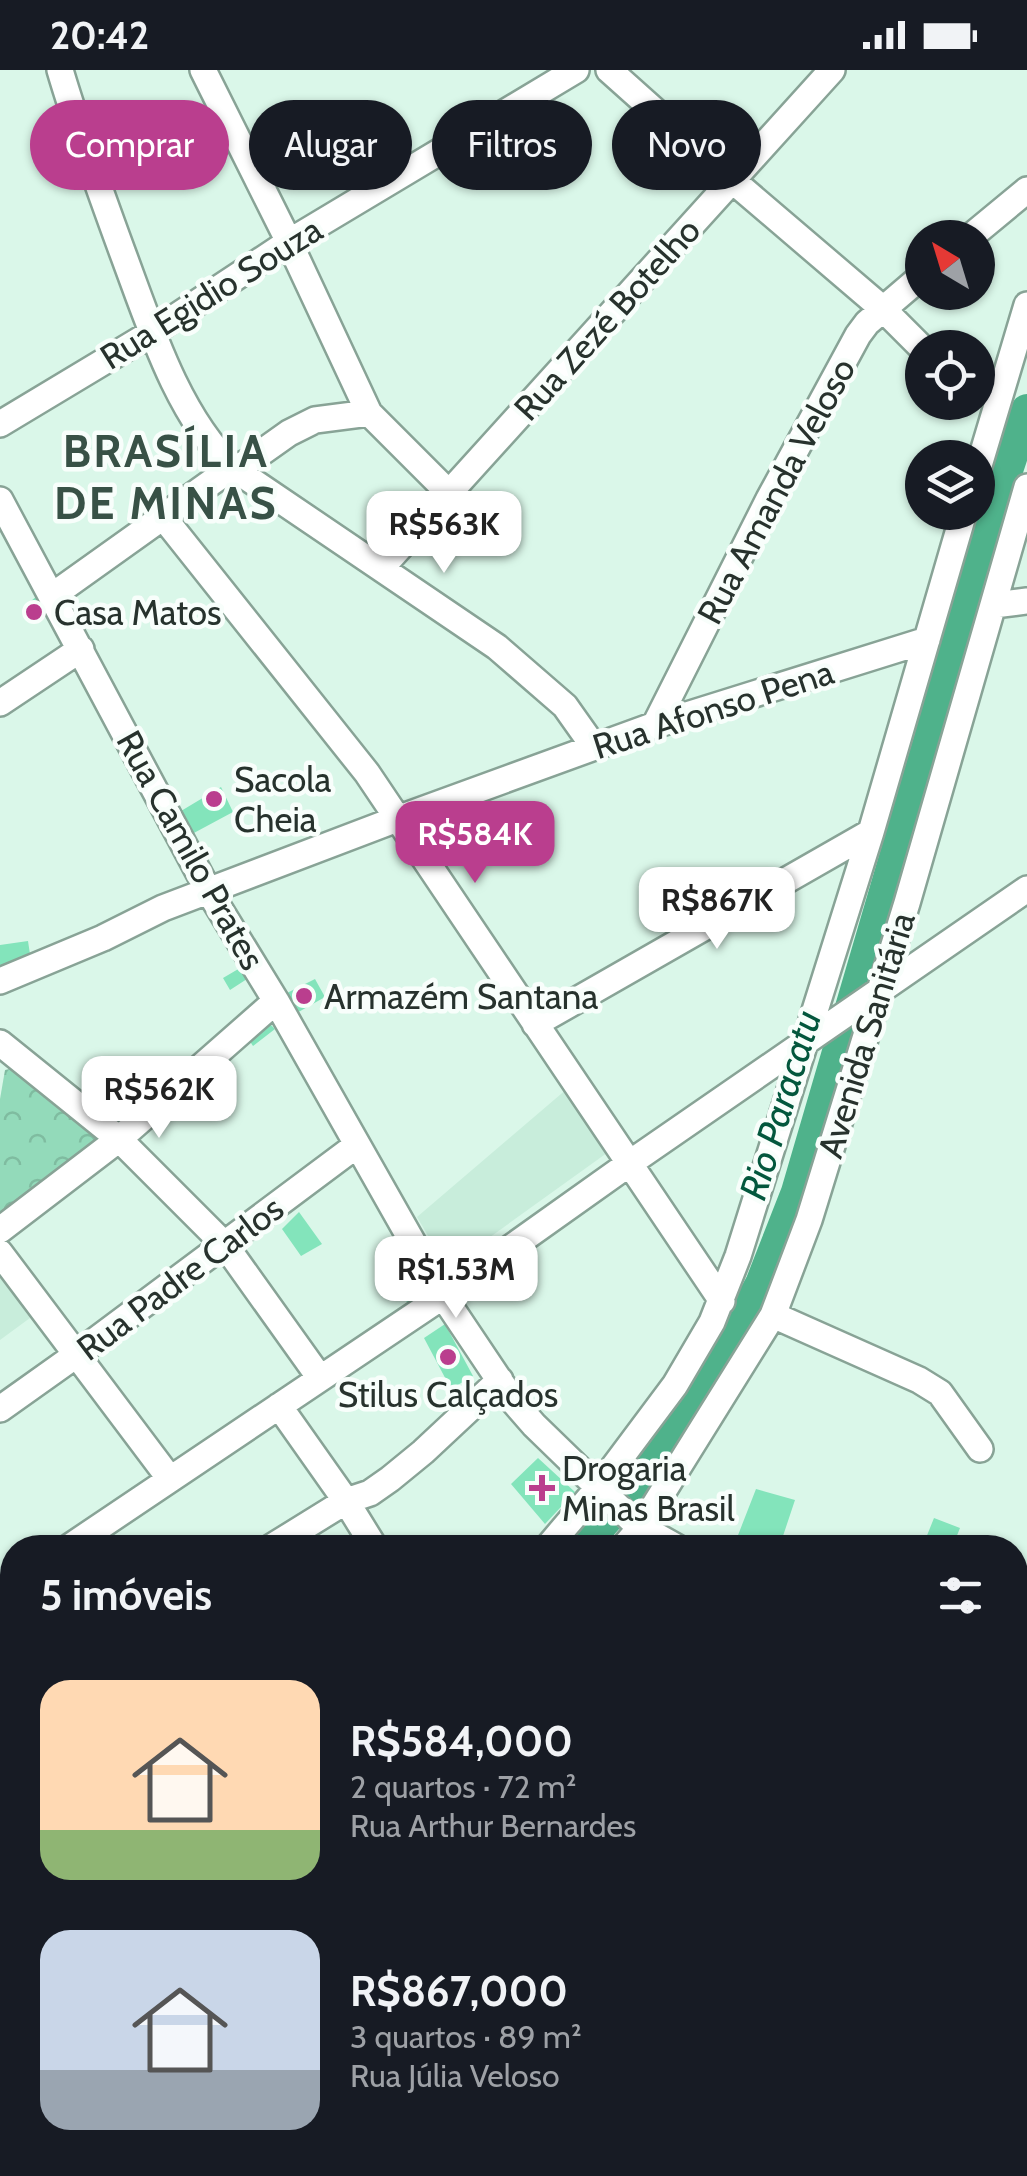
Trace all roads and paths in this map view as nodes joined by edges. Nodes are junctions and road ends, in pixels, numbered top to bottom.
1 (60, 70) edge
2 (576, 70) edge
3 (609, 70) edge
4 (832, 70) edge
5 (213, 74) edge
6 (643, 100) edge
7 (761, 148) edge
8 (723, 190) edge
9 (744, 190) edge
10 (1027, 190) edge
11 (991, 220) edge
12 (290, 242) junction
13 (905, 290) edge
14 (1027, 304) edge
15 (883, 309) junction
16 (905, 331) edge
17 (153, 332) junction
18 (995, 385) edge
19 (369, 413) junction
20 (0, 424) edge
21 (233, 468) junction
22 (1027, 487) edge
23 (449, 493) junction
24 (0, 500) edge
25 (164, 518) junction
26 (959, 530) edge
27 (382, 568) junction
28 (52, 596) junction
29 (1027, 601) edge
30 (994, 605) junction
31 (927, 640) junction
32 (81, 649) junction
33 (0, 703) edge
34 (655, 725) junction
35 (594, 746) junction
36 (397, 819) junction
37 (871, 832) junction
38 (208, 890) junction
39 (1027, 890) edge
40 (0, 981) edge
41 (878, 992) junction
42 (276, 1001) junction
43 (536, 1024) junction
44 (806, 1041) junction
45 (0, 1042) edge
46 (120, 1139) junction
47 (358, 1145) junction
48 (630, 1162) junction
49 (0, 1230) edge
50 (225, 1245) junction
51 (0, 1254) edge
52 (443, 1296) junction
53 (722, 1301) junction
54 (773, 1315) junction
55 (76, 1356) junction
56 (320, 1378) junction
57 (500, 1380) junction
58 (279, 1406) junction
59 (0, 1409) edge
60 (980, 1449) dead end
61 (170, 1479) junction
62 (602, 1492) junction
63 (346, 1501) junction
64 (634, 1533) edge
65 (87, 1535) edge
66 (291, 1535) edge
67 (367, 1535) edge
68 (561, 1535) edge

1 - 17 street
2 - 12 street, Rua Egidio Souza
3 - 6 street
4 - 7 street, Rua Zezé Botelho
5 - 12 street
8 - 23 street, Rua Zezé Botelho
9 - 15 street
10 - 11 street
12 - 17 street, Rua Egidio Souza
12 - 19 street
13 - 15 street, Rua Amanda Veloso
14 - 18 street
15 - 16 street
15 - 34 street, Rua Amanda Veloso
17 - 20 street, Rua Egidio Souza
17 - 21 street
19 - 21 street
19 - 23 street
21 - 25 street
21 - 27 street
22 - 30 street, Avenida Sanitária
23 - 27 street, Rua Zezé Botelho
24 - 28 street, Rua Camilo Prates
25 - 28 street
25 - 36 street
26 - 31 street, Avenida Sanitária
27 - 35 street
28 - 32 street, Rua Camilo Prates
29 - 30 street
30 - 41 street, Avenida Sanitária
31 - 34 street, Rua Afonso Pena
31 - 37 street, Avenida Sanitária
32 - 33 street
32 - 38 street, Rua Camilo Prates
34 - 35 street, Rua Afonso Pena
35 - 36 street, Rua Afonso Pena
36 - 38 street, Rua Afonso Pena
36 - 43 street
37 - 43 street
37 - 44 street, Avenida Sanitária
38 - 40 street, Rua Afonso Pena
38 - 42 street, Rua Camilo Prates
39 - 41 street
41 - 44 street
41 - 54 street, Avenida Sanitária
42 - 46 street
42 - 47 street, Rua Camilo Prates
43 - 48 street
44 - 48 street
44 - 53 street, Avenida Sanitária
45 - 46 street
46 - 49 street
46 - 50 street
47 - 50 street, Rua Padre Carlos
47 - 52 street, Rua Camilo Prates
48 - 52 street
48 - 53 street
50 - 55 street, Rua Padre Carlos
50 - 56 street
51 - 55 street
52 - 56 street
52 - 57 street, Rua Camilo Prates
53 - 62 street, Avenida Sanitária
54 - 60 street
54 - 64 street, Avenida Sanitária
55 - 59 street, Rua Padre Carlos
55 - 61 street
56 - 58 street
57 - 62 street, Rua Camilo Prates
57 - 63 street
58 - 61 street
58 - 63 street
61 - 65 street
62 - 64 street, Rua Camilo Prates
62 - 68 street, Avenida Sanitária
63 - 66 street
63 - 67 street

